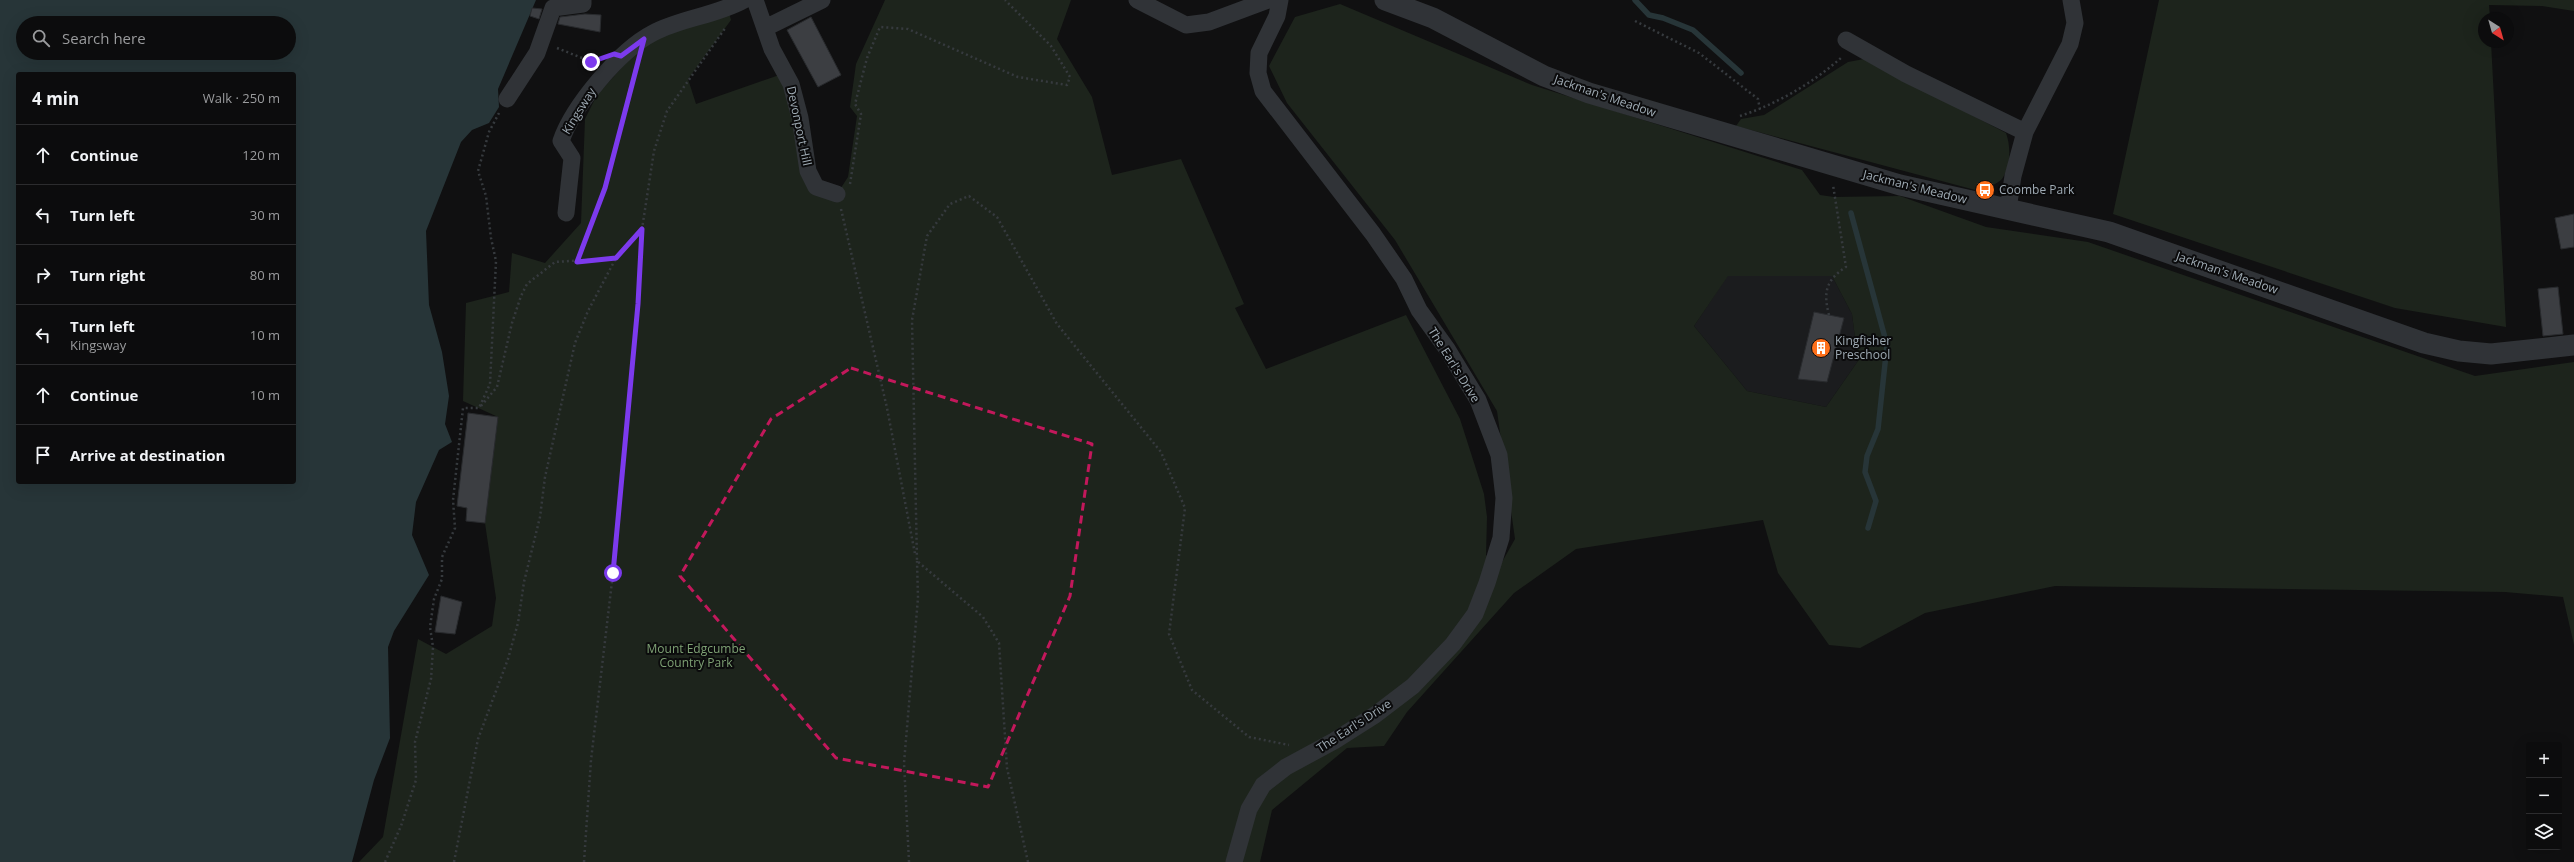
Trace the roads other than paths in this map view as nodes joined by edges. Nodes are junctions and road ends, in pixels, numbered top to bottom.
1 (583, 0) edge
2 (744, 0) edge
3 (755, 0) edge
4 (822, 0) edge
5 (1137, 0) edge
6 (1268, 0) edge
7 (1280, 0) edge
8 (1385, 0) edge
9 (2071, 0) edge
10 (765, 28) junction
11 (1850, 42) road end
12 (507, 99) road end
13 (2025, 132) junction
14 (838, 196) road end
15 (2008, 209) junction
16 (566, 213) dead end
17 (2574, 345) edge
18 (1234, 862) edge

1 - 12 street
2 - 16 street, Kingsway
3 - 10 street, Devonport Hill
4 - 10 street
5 - 6 street
7 - 18 street, The Earl's Drive
8 - 15 street, Jackman's Meadow
9 - 13 street
10 - 14 street, Devonport Hill
11 - 13 street
13 - 15 street
15 - 17 street, Jackman's Meadow

